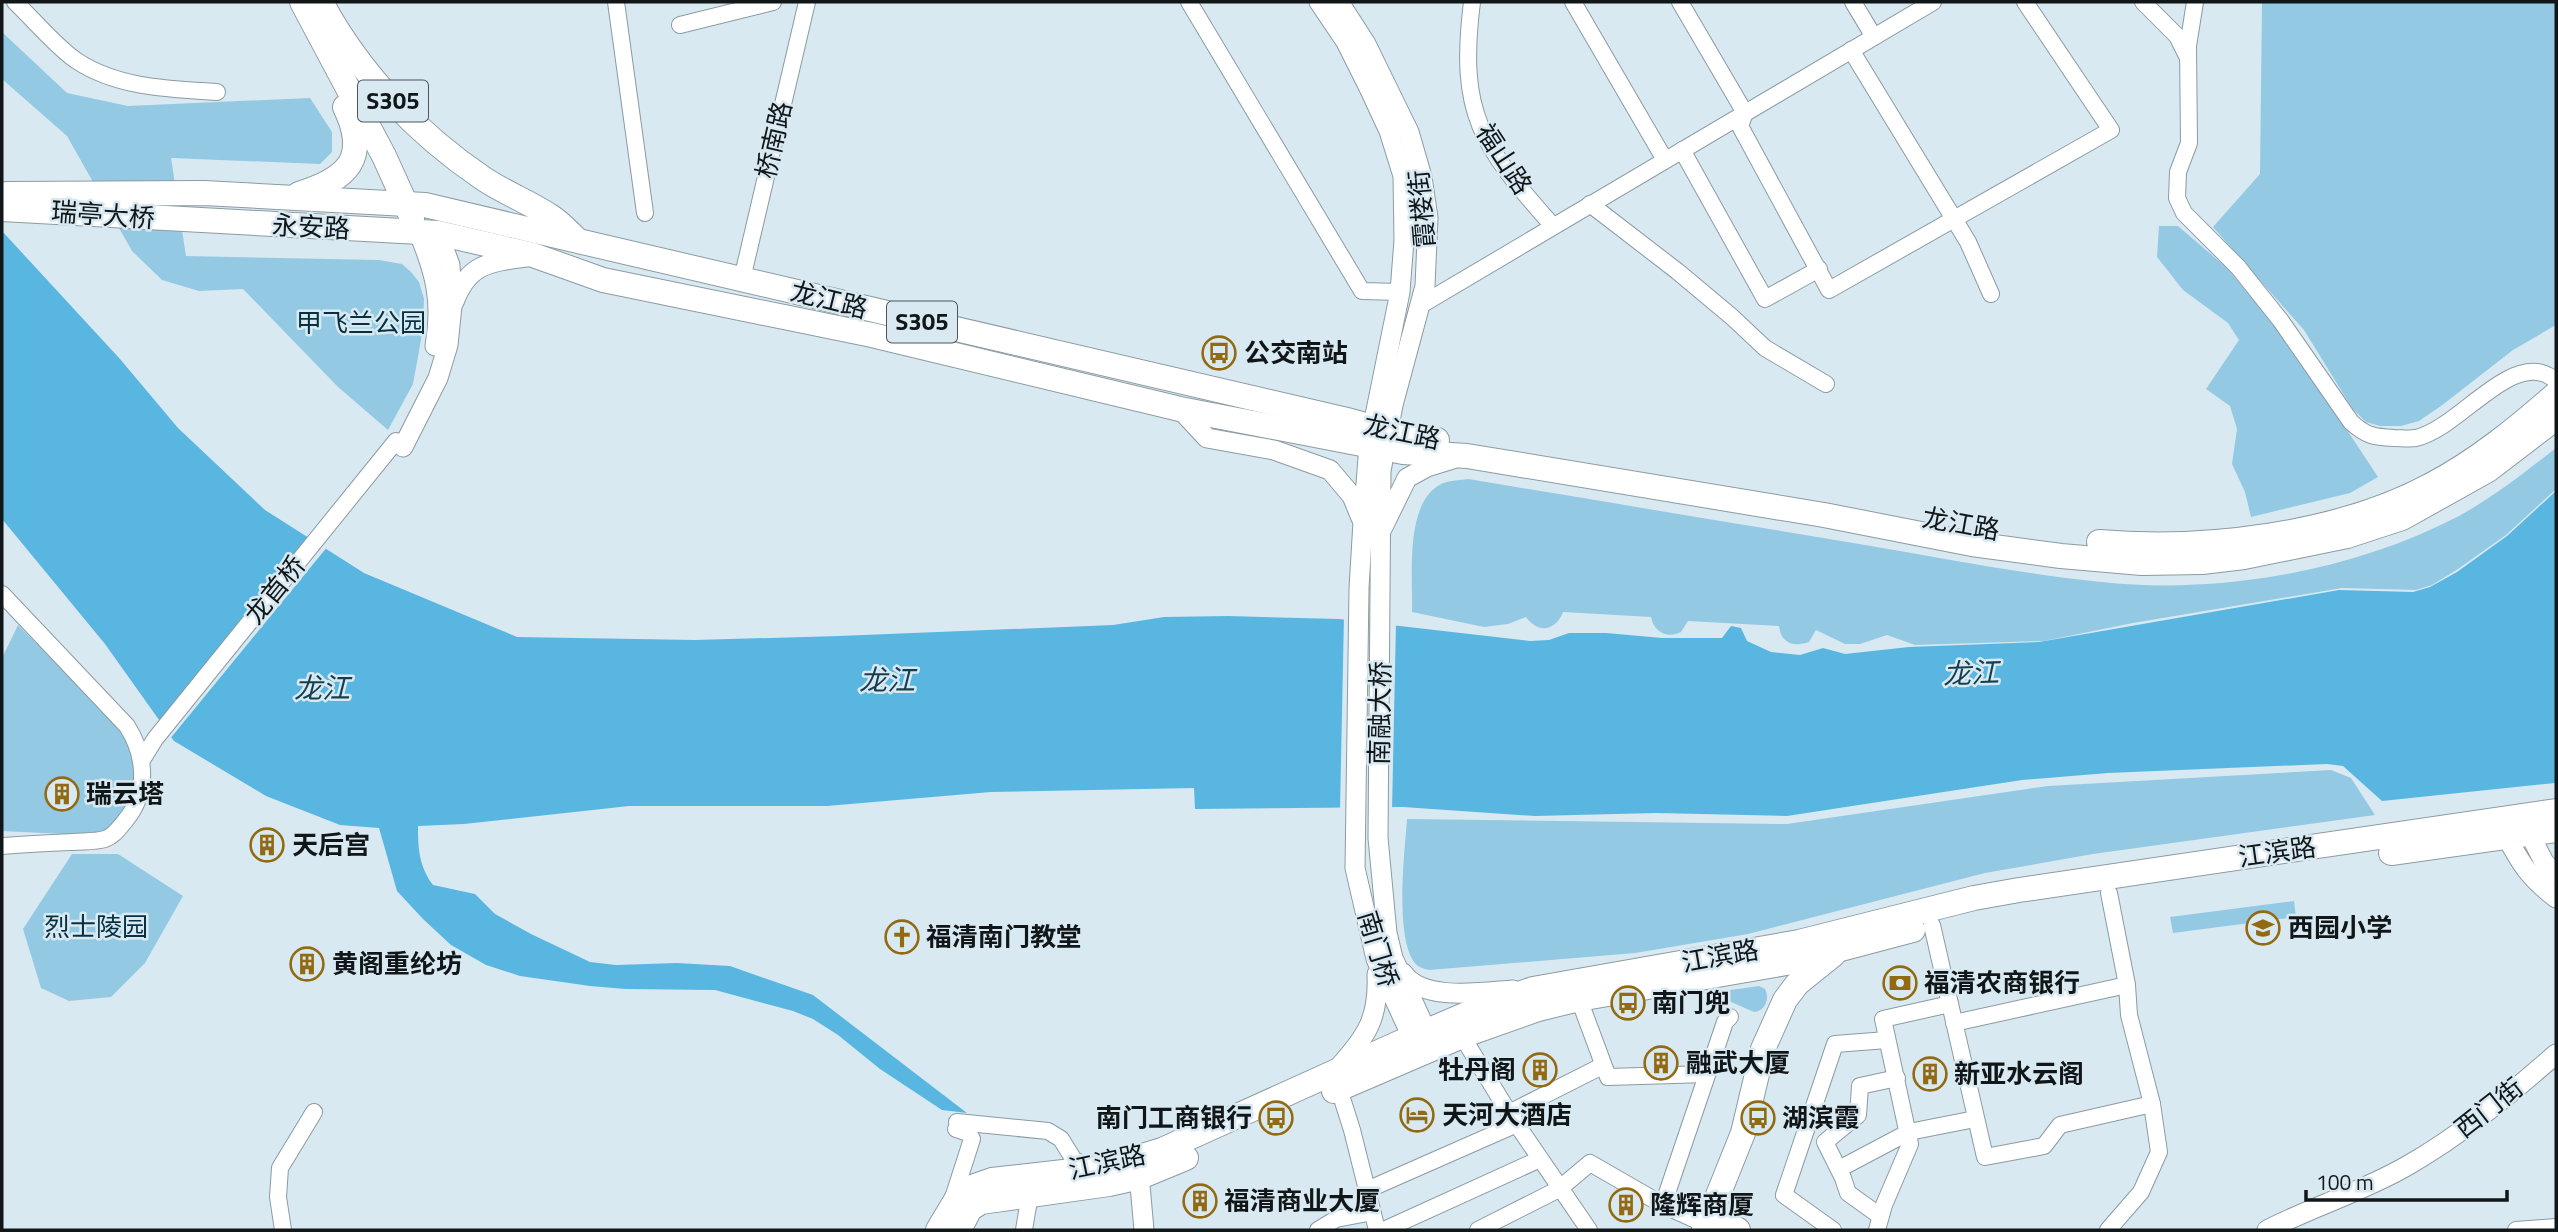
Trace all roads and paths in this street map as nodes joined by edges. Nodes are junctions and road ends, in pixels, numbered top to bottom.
1 (15, 2) edge
2 (302, 2) edge
3 (321, 2) edge
4 (616, 2) edge
5 (773, 2) edge
6 (807, 2) edge
7 (1189, 2) edge
8 (1319, 2) edge
9 (1339, 2) edge
10 (1472, 2) edge
11 (1573, 2) edge
12 (1680, 2) edge
13 (1853, 2) edge
14 (1933, 2) edge
15 (2025, 2) edge
16 (2143, 2) edge
17 (2195, 2) edge
18 (680, 25) dead end
19 (339, 35) junction
20 (1874, 37) junction
21 (1851, 50) junction
22 (2189, 60) junction
23 (338, 69) junction
24 (217, 92) dead end
25 (1745, 113) junction
26 (1682, 150) junction
27 (1665, 160) junction
28 (204, 193) joint
29 (2, 194) edge
30 (286, 198) junction
31 (1590, 204) junction
32 (415, 205) junction
33 (2, 209) edge
34 (645, 213) dead end
35 (1952, 219) junction
36 (204, 222) joint
37 (1553, 226) junction
38 (428, 232) junction
39 (579, 241) junction
40 (533, 256) junction
41 (1819, 269) junction
42 (742, 279) junction
43 (1400, 292) junction
44 (1991, 294) dead end
45 (1421, 305) junction
46 (452, 306) junction
47 (2556, 380) edge
48 (1826, 384) dead end
49 (2556, 394) edge
50 (1180, 409) junction
51 (2556, 418) edge
52 (1378, 438) junction
53 (399, 444) junction
54 (1467, 456) junction
55 (1363, 522) junction
56 (1380, 533) junction
57 (2, 594) edge
58 (142, 760) junction
59 (2555, 821) edge
60 (2513, 827) junction
61 (1356, 837) joint
62 (1378, 838) joint
63 (2, 846) edge
64 (2556, 876) edge
65 (2109, 893) junction
66 (2556, 898) edge
67 (1932, 925) junction
68 (1839, 951) junction
69 (1384, 958) junction
70 (2127, 985) junction
71 (1533, 989) junction
72 (1579, 999) junction
73 (1950, 1004) junction
74 (1730, 1017) dead end
75 (1954, 1023) junction
76 (1462, 1036) junction
77 (1887, 1040) junction
78 (1423, 1043) junction
79 (2556, 1054) edge
80 (1602, 1066) junction
81 (1707, 1074) junction
82 (1897, 1078) junction
83 (1335, 1082) junction
84 (2152, 1104) junction
85 (314, 1112) dead end
86 (1513, 1119) junction
87 (1975, 1119) junction
88 (1909, 1132) junction
89 (1539, 1159) junction
90 (1138, 1168) junction
91 (1093, 1169) junction
92 (1839, 1169) junction
93 (1559, 1189) junction
94 (1367, 1190) junction
95 (1030, 1194) junction
96 (1664, 1205) junction
97 (1373, 1212) junction
98 (1878, 1223) edge
99 (948, 1224) edge
100 (1710, 1225) edge
101 (2556, 1227) edge
102 (1487, 1228) edge
103 (284, 1230) edge
104 (1024, 1230) edge
105 (1144, 1230) edge
106 (1318, 1230) edge
107 (1377, 1230) edge
108 (1384, 1230) edge
109 (1588, 1230) edge
110 (1738, 1230) edge
111 (1833, 1230) edge
112 (2108, 1230) edge
113 (2267, 1230) edge
114 (2516, 1230) edge

1 - 24 street
2 - 23 main road, S305
3 - 19 main road, 龙江路 / S305
4 - 34 street
5 - 18 street
6 - 42 street, 桥南路
7 - 43 street
8 - 43 street, 霞楼街
9 - 45 street, 霞楼街
10 - 37 street, 福山路
11 - 27 street
12 - 25 street
13 - 20 street
14 - 20 street
15 - 35 street
16 - 22 street
17 - 22 street
19 - 32 main road
19 - 39 main road, 龙江路 / S305
20 - 21 street
21 - 25 street
21 - 35 street
22 - 47 street
23 - 30 main road
23 - 32 main road, S305
25 - 26 street
25 - 41 street
26 - 27 street
26 - 41 street
27 - 31 street
28 - 29 main road, 瑞亭大桥
28 - 30 main road, 永安路
30 - 32 main road, 永安路
31 - 37 street
31 - 48 street
32 - 38 main road
32 - 39 main road, 永安路
33 - 36 main road, 瑞亭大桥
35 - 41 street
35 - 44 street
36 - 38 main road, 永安路
37 - 45 street
38 - 40 main road, 永安路
38 - 46 street
38 - 53 street
39 - 42 main road, 龙江路 / S305
40 - 46 street
40 - 50 main road, 龙江路 / S305
42 - 52 main road, 龙江路 / S305
43 - 52 street, 霞楼街
45 - 52 street, 霞楼街
46 - 53 street
49 - 52 main road, 龙江路
50 - 52 main road, 龙江路 / S305
50 - 55 street
51 - 54 main road, 龙江路
52 - 54 main road, 龙江路
52 - 55 street
52 - 56 street
53 - 58 street, 龙首桥
54 - 56 street
55 - 61 street, 南融大桥
56 - 62 street, 南融大桥
57 - 58 street
58 - 63 street
59 - 60 main road, 江滨路
60 - 64 street
60 - 65 main road, 江滨路
60 - 66 street
60 - 71 main road, 江滨路
61 - 69 street, 南门桥
62 - 69 street, 南门桥
65 - 67 main road, 江滨路
65 - 70 street
67 - 68 main road, 江滨路
67 - 73 street
68 - 72 main road, 江滨路
68 - 100 main road
69 - 71 street
69 - 78 street, 南门桥
69 - 83 street
70 - 75 street
70 - 84 street
71 - 78 main road, 江滨路
72 - 76 main road, 江滨路
72 - 80 street
73 - 75 street
73 - 77 street
74 - 81 street
75 - 87 street
76 - 78 main road, 江滨路
76 - 86 street
77 - 82 street
77 - 111 street
78 - 83 main road, 江滨路
79 - 113 street, 西门街
80 - 81 street
80 - 86 street
81 - 96 street
82 - 88 street
82 - 92 street
83 - 90 main road, 江滨路
83 - 94 street
84 - 87 street
84 - 112 street
85 - 103 street
86 - 89 street
86 - 94 street
87 - 88 street
88 - 92 street
88 - 98 street
89 - 93 street
89 - 108 street
90 - 91 main road, 江滨路
90 - 95 main road, 江滨路
90 - 105 street
91 - 99 main road, 江滨路
91 - 99 street
92 - 98 street
93 - 96 street
93 - 102 street
93 - 109 street
94 - 97 street
95 - 99 main road, 江滨路
95 - 104 street
96 - 100 street
97 - 106 street
97 - 107 street
100 - 110 main road
101 - 114 street

